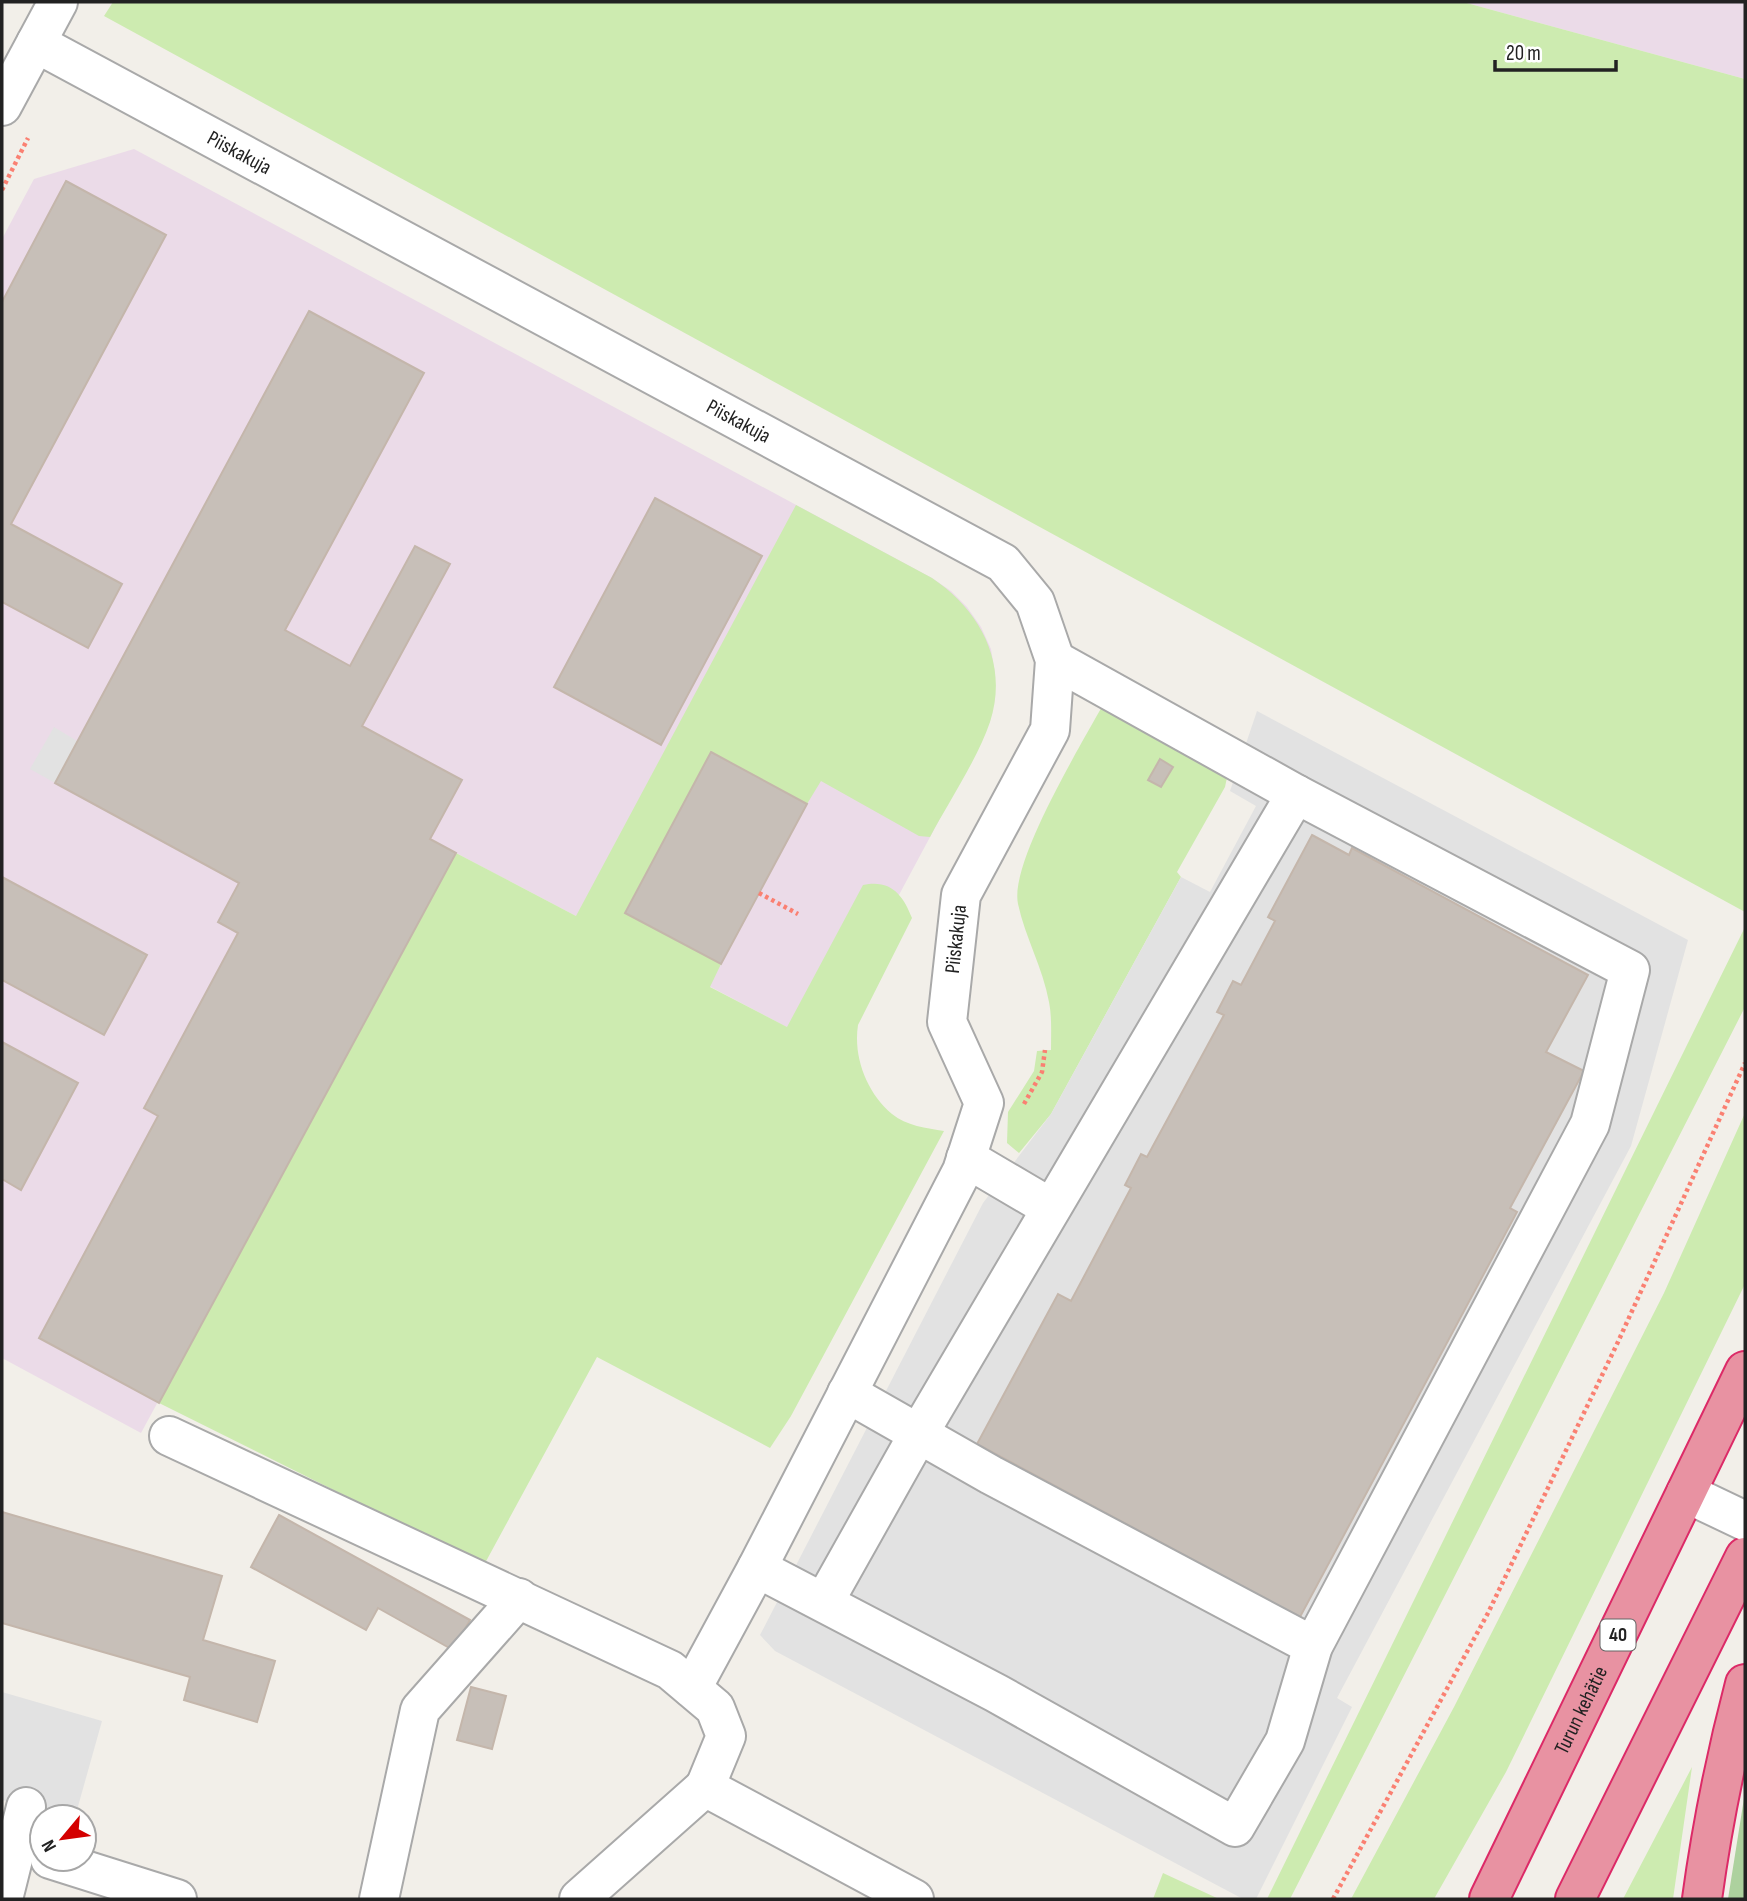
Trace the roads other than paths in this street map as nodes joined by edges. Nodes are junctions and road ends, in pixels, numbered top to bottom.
1 (58, 2) edge
2 (36, 43) junction
3 (2, 106) edge
4 (1055, 660) junction
5 (1296, 794) junction
6 (966, 1158) junction
7 (1051, 1208) junction
8 (1745, 1371) edge
9 (847, 1393) junction
10 (919, 1433) junction
11 (169, 1436) dead end
12 (1686, 1493) junction
13 (1745, 1521) edge
14 (1745, 1557) edge
15 (757, 1568) junction
16 (520, 1598) junction
17 (824, 1602) junction
18 (1312, 1646) junction
19 (1745, 1684) edge
20 (692, 1688) junction
21 (705, 1787) junction
22 (26, 1807) dead end
23 (28, 1817) edge
24 (28, 1866) edge
25 (94, 1873) edge
26 (4, 1899) edge
27 (177, 1899) edge
28 (379, 1899) edge
29 (579, 1899) edge
30 (914, 1899) edge
31 (1489, 1899) edge
32 (1575, 1899) edge
33 (1702, 1899) edge

1 - 2 street
2 - 3 street
2 - 4 street, Piiskakuja
4 - 5 street
4 - 6 street, Piiskakuja
5 - 7 street
5 - 18 street
6 - 7 street
6 - 9 street
7 - 10 street
8 - 12 highway, Turun kehätie / 40
9 - 10 street
9 - 15 street
10 - 17 street
10 - 18 street
11 - 16 street
12 - 13 street
12 - 31 highway, Turun kehätie / 40
14 - 32 highway
15 - 17 street
15 - 20 street
16 - 20 street
16 - 28 street
17 - 18 street
19 - 33 highway
20 - 21 street
21 - 29 street
21 - 30 street
22 - 23 street
24 - 26 street
25 - 27 street

